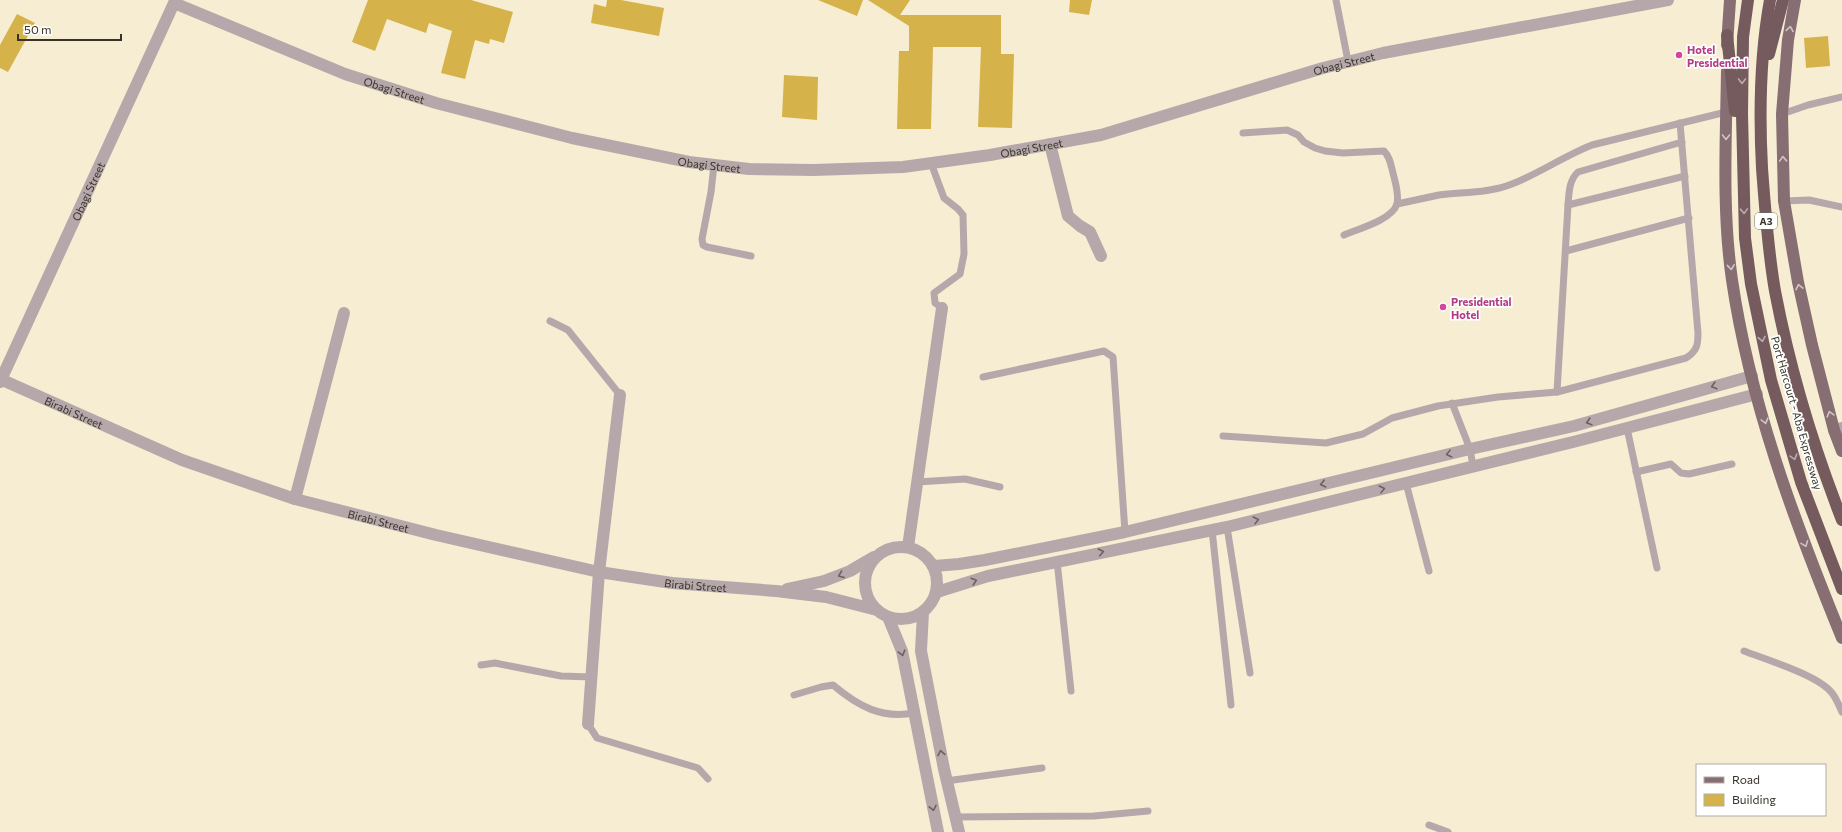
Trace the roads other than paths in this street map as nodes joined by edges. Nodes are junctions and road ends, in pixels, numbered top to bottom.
1 (1336, 0) edge
2 (1668, 0) edge
3 (1730, 0) edge
4 (1748, 0) edge
5 (1770, 0) edge
6 (1783, 0) edge
7 (1794, 0) edge
8 (171, 1) edge
9 (1649, 2) edge
10 (1727, 35) junction
11 (1348, 61) junction
12 (1842, 97) edge
13 (1761, 98) junction
14 (1726, 112) junction
15 (1782, 114) junction
16 (1680, 123) junction
17 (1243, 133) dead end
18 (1682, 142) junction
19 (1050, 144) junction
20 (931, 163) junction
21 (714, 165) junction
22 (1685, 176) junction
23 (1744, 188) junction
24 (1784, 201) junction
25 (1397, 204) junction
26 (1568, 205) junction
27 (1842, 206) edge
28 (1689, 218) junction
29 (1344, 236) dead end
30 (1566, 252) junction
31 (751, 256) dead end
32 (1101, 256) dead end
33 (942, 308) joint
34 (344, 314) dead end
35 (550, 321) dead end
36 (1752, 376) junction
37 (983, 377) dead end
38 (0, 380) edge
39 (1557, 392) junction
40 (1757, 394) junction
41 (620, 395) joint
42 (1452, 403) junction
43 (1574, 426) junction
44 (1627, 428) junction
45 (1838, 429) edge
46 (1224, 436) dead end
47 (1577, 441) junction
48 (1470, 449) junction
49 (1842, 450) edge
50 (1732, 464) dead end
51 (1473, 466) junction
52 (1636, 472) junction
53 (917, 482) junction
54 (1406, 483) junction
55 (1000, 487) dead end
56 (295, 499) junction
57 (1842, 520) edge
58 (1227, 527) junction
59 (1212, 530) junction
60 (1125, 532) junction
61 (908, 547) junction
62 (876, 557) junction
63 (1057, 561) junction
64 (934, 566) junction
65 (1657, 568) dead end
66 (1429, 571) dead end
67 (599, 572) junction
68 (1842, 589) edge
69 (776, 591) junction
70 (937, 592) junction
71 (923, 612) junction
72 (883, 614) junction
73 (1842, 638) edge
74 (1744, 652) dead end
75 (481, 665) dead end
76 (1250, 673) dead end
77 (592, 677) junction
78 (1071, 691) dead end
79 (794, 695) dead end
80 (1231, 705) dead end
81 (1842, 712) edge
82 (914, 713) junction
83 (588, 724) joint
84 (1042, 768) dead end
85 (708, 779) dead end
86 (946, 781) junction
87 (1148, 811) dead end
88 (955, 817) junction
89 (1429, 825) dead end
90 (938, 832) edge
91 (959, 832) edge
92 (1448, 832) edge

1 - 11 lane
2 - 9 street, Obagi Street
3 - 10 main road
4 -> 23 highway, Port Harcourt - Aba Expressway / A3
5 - 13 highway, Port Harcourt - Aba Expressway / A3
6 - 13 highway
15 -> 7 main road
8 - 21 street, Obagi Street
8 - 38 street, Obagi Street
9 - 11 street, Obagi Street
10 - 14 main road
10 - 23 highway
11 - 19 street, Obagi Street
12 - 15 lane
13 - 57 highway, Port Harcourt - Aba Expressway / A3
14 - 16 lane
14 -> 36 main road
24 -> 15 main road
16 - 18 lane
16 - 25 lane
17 - 25 lane
18 - 22 lane
18 - 26 lane
19 - 20 street, Obagi Street
19 - 32 street
20 - 21 street, Obagi Street
20 - 33 lane
21 - 31 lane
22 - 26 lane
22 - 28 lane
23 -> 68 highway, Port Harcourt - Aba Expressway / A3
24 - 27 lane
45 -> 24 main road
25 - 29 lane
26 - 30 lane
28 - 30 lane
28 - 39 lane
30 - 39 lane
33 - 53 street
34 - 56 street
35 - 41 lane
36 - 40 main road
36 -> 43 street
37 - 60 lane
38 - 56 street, Birabi Street
39 - 42 lane
40 - 44 street
40 -> 73 main road
41 - 67 street
42 - 46 lane
42 - 48 lane
43 - 47 street
43 - 48 street
44 - 47 street
44 - 52 lane
45 - 49 main road
47 - 51 street
48 - 51 lane
48 -> 60 street
50 - 52 lane
51 - 54 street
52 - 65 lane
53 - 55 lane
53 - 61 street
58 -> 54 street
54 - 66 lane
56 - 67 street, Birabi Street
58 - 59 street
58 - 76 lane
63 -> 59 street
59 - 80 lane
60 - 64 street
61 - 62 street
61 - 64 street
62 -> 69 street
62 - 72 street
70 -> 63 street
63 - 78 lane
64 - 70 street
67 - 69 street, Birabi Street
67 - 77 street
69 - 72 street
70 - 71 street
71 - 72 street
86 -> 71 street
72 -> 82 street
74 - 81 lane
75 - 77 lane
77 - 83 street
79 - 82 lane
82 -> 90 street
83 - 85 lane
84 - 86 lane
86 - 88 street
87 - 88 lane
88 - 91 street
89 - 92 lane

